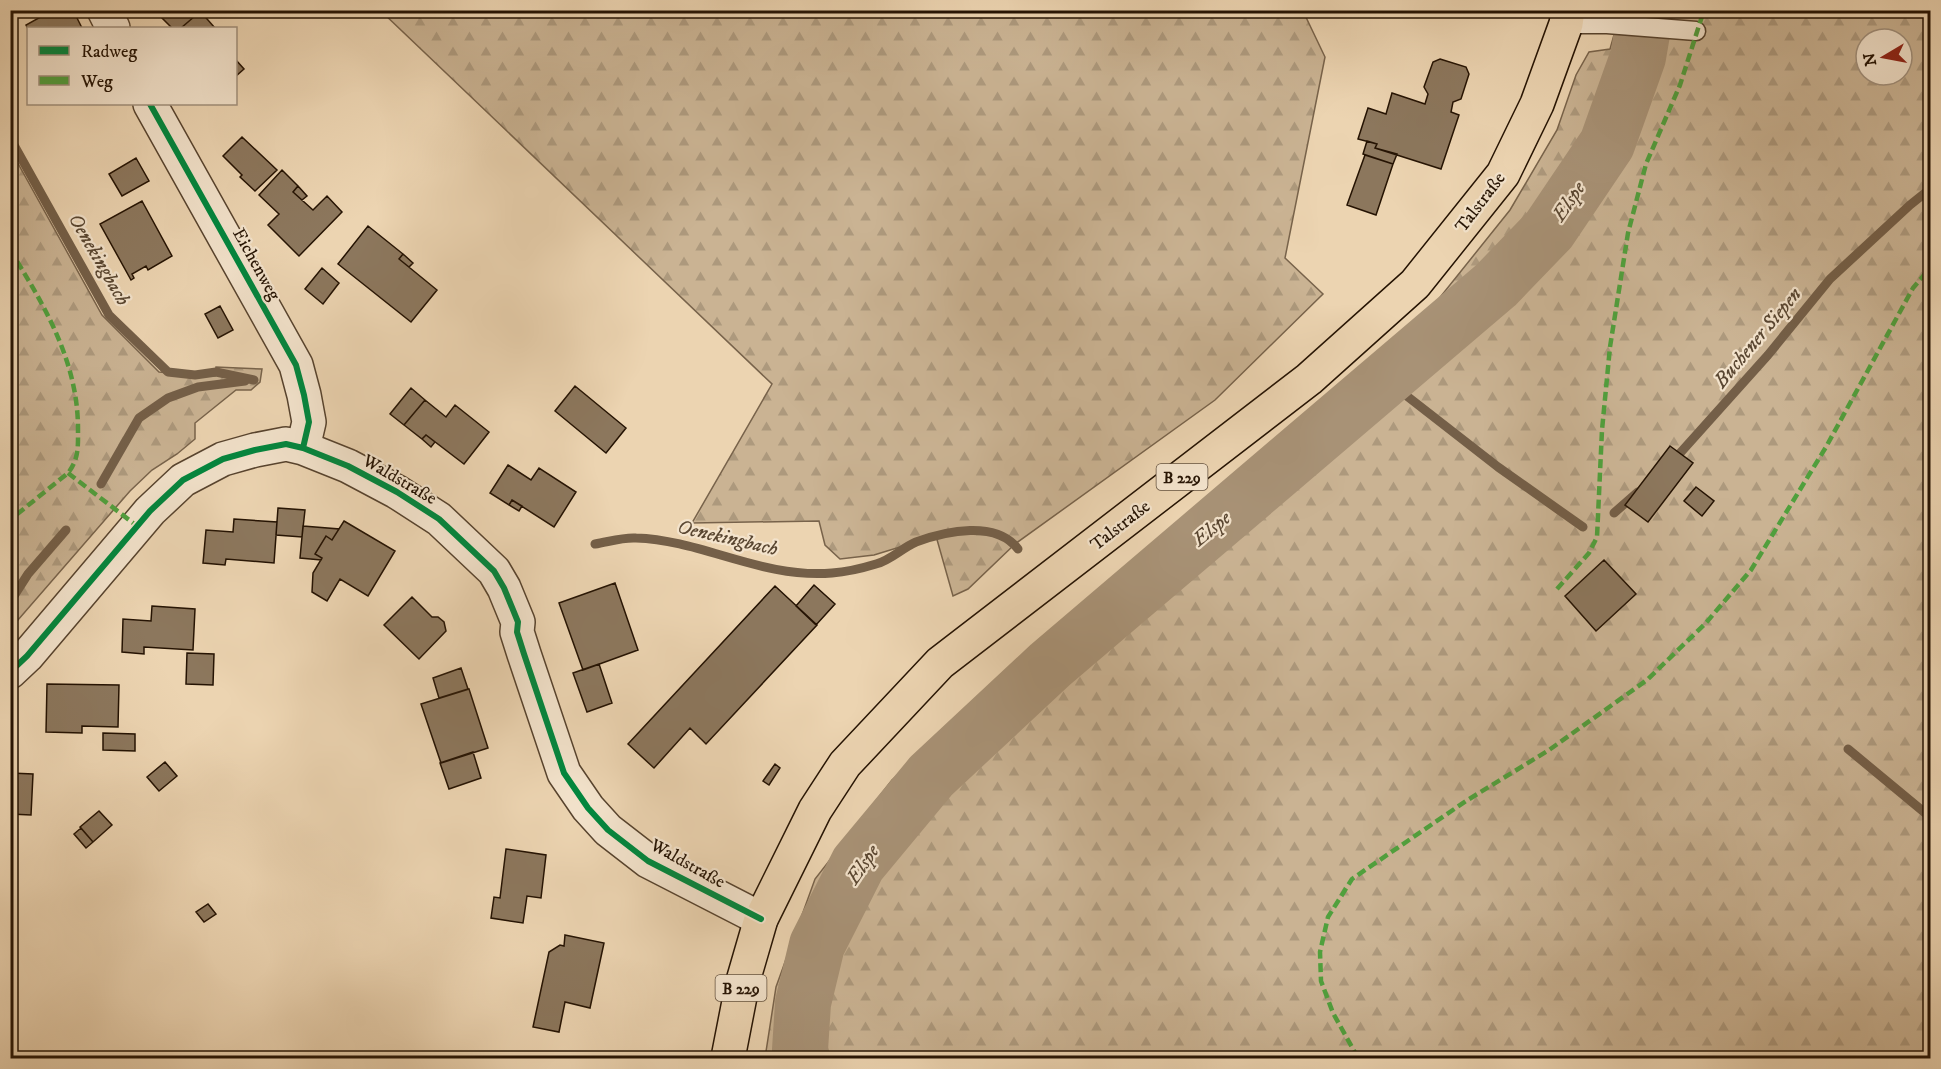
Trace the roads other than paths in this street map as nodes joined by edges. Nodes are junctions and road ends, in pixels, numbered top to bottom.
1 (104, 10) edge
2 (1567, 17) edge
3 (112, 27) edge
4 (1696, 31) dead end
5 (151, 105) edge
6 (303, 448) junction
7 (10, 672) edge
8 (760, 919) junction
9 (728, 1059) edge

1 - 3 street
2 - 4 lane, Talstraße
2 - 8 main road, Talstraße / B 229
5 - 6 street, Eichenweg
6 - 7 street, Waldstraße
6 - 8 street, Waldstraße
8 - 9 main road, Talstraße / B 229

